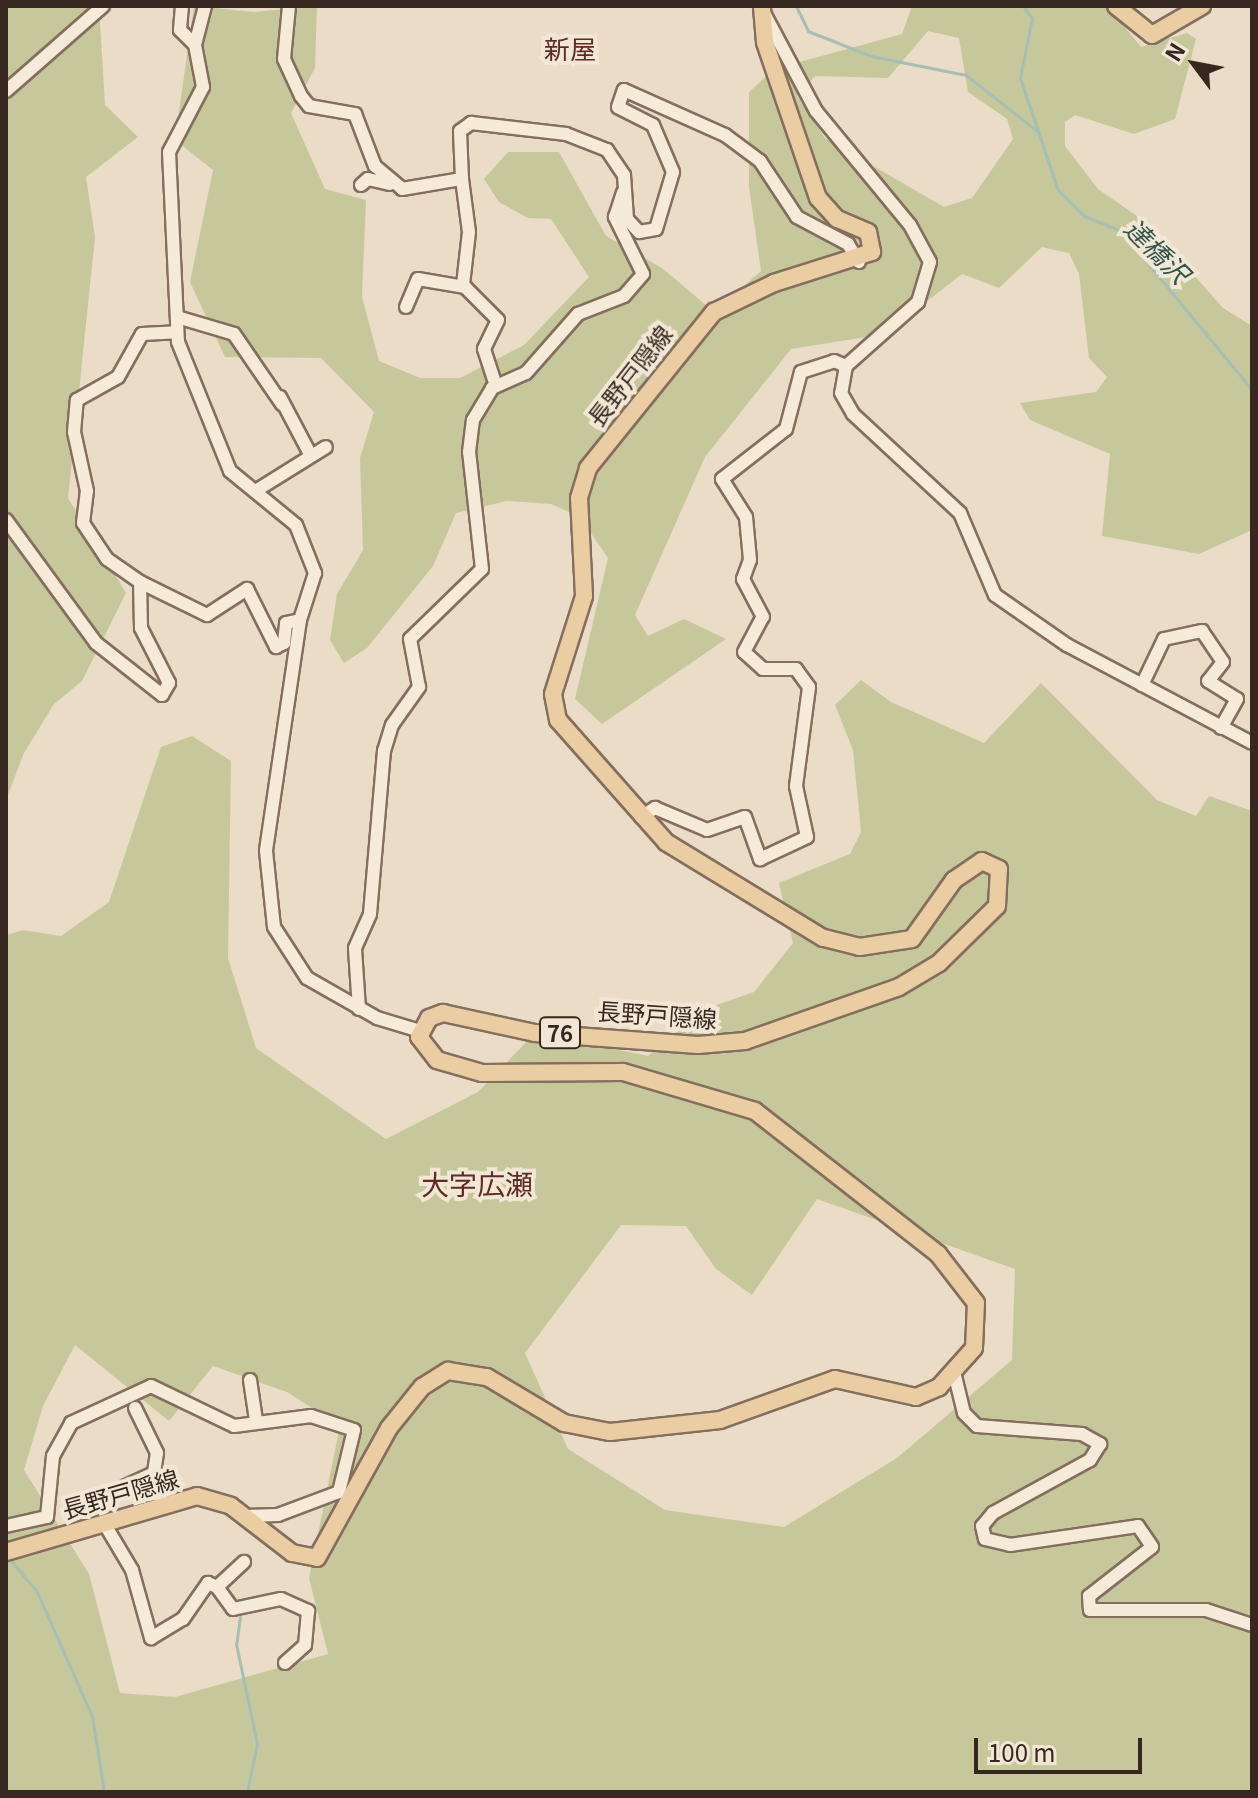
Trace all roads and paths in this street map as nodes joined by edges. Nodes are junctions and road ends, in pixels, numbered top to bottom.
1 (103, 6) edge
2 (182, 6) edge
3 (205, 6) edge
4 (289, 6) edge
5 (1116, 6) edge
6 (1202, 6) edge
7 (762, 8) edge
8 (195, 45) junction
9 (6, 91) edge
10 (462, 179) junction
11 (392, 184) junction
12 (361, 185) dead end
13 (623, 192) junction
14 (859, 262) junction
15 (465, 287) junction
16 (406, 307) dead end
17 (177, 317) junction
18 (177, 332) junction
19 (846, 366) junction
20 (496, 386) junction
21 (278, 388) dead end
22 (282, 404) junction
23 (326, 447) dead end
24 (310, 454) junction
25 (257, 490) junction
26 (6, 520) edge
27 (140, 582) junction
28 (300, 620) junction
29 (1142, 685) junction
30 (1221, 728) junction
31 (1252, 743) edge
32 (641, 817) junction
33 (359, 1009) junction
34 (420, 1031) junction
35 (954, 1372) junction
36 (250, 1380) dead end
37 (135, 1408) dead end
38 (256, 1420) junction
39 (154, 1473) junction
40 (126, 1486) dead end
41 (163, 1504) junction
42 (246, 1516) junction
43 (104, 1523) junction
44 (6, 1526) edge
45 (6, 1552) edge
46 (244, 1562) dead end
47 (217, 1587) junction
48 (1252, 1625) edge
49 (285, 1663) dead end

1 - 9 street
2 - 8 street
3 - 8 street
4 - 11 street
5 - 6 main road
7 - 14 main road
7 - 19 street
8 - 17 street
10 - 11 street
10 - 13 street
10 - 15 street
11 - 12 street
13 - 14 street
13 - 20 street
14 - 32 main road, 長野戸隠線 / 76
15 - 16 street
15 - 20 street
17 - 18 street
17 - 22 street
18 - 25 street
18 - 27 street
19 - 29 street
19 - 32 street
20 - 33 street
21 - 22 street
22 - 24 street
23 - 24 street
24 - 25 street
25 - 28 street
26 - 27 street
27 - 28 street
28 - 33 street
29 - 30 street
29 - 30 street
30 - 31 street
32 - 34 main road, 長野戸隠線 / 76
33 - 34 street
34 - 35 main road, 長野戸隠線 / 76
35 - 42 main road, 長野戸隠線 / 76
35 - 48 street
36 - 38 street
37 - 39 street
38 - 42 street
38 - 44 street
39 - 40 street
39 - 41 street
41 - 42 main road, 長野戸隠線 / 76
41 - 43 main road, 長野戸隠線 / 76
43 - 45 main road, 長野戸隠線 / 76
43 - 47 street
46 - 47 street
47 - 49 street

